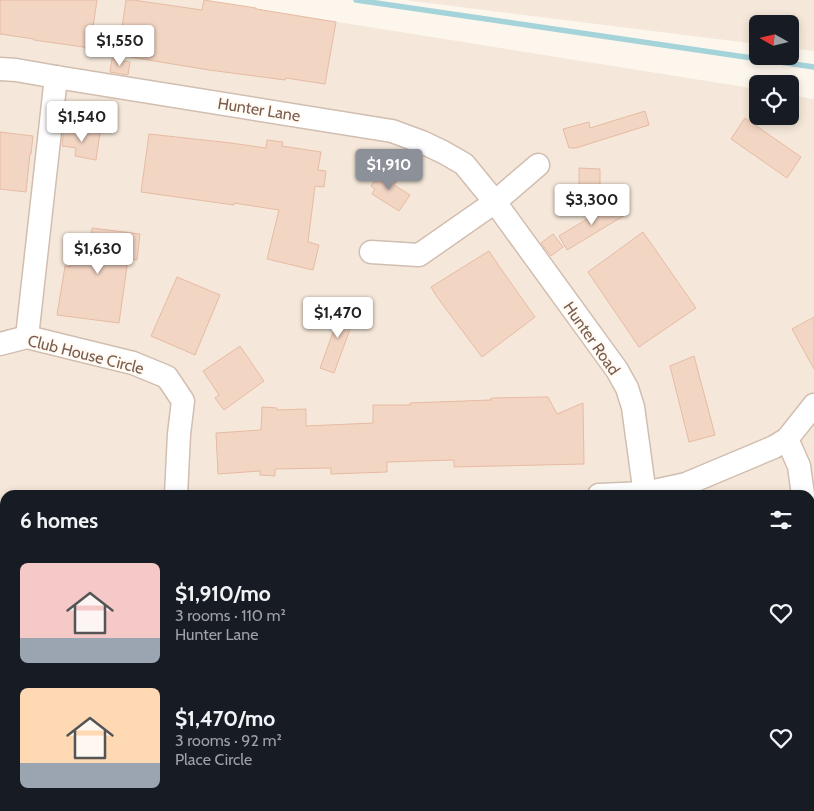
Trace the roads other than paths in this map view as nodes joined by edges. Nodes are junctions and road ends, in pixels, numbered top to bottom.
1 (0, 69) edge
2 (56, 77) junction
3 (538, 165) dead end
4 (494, 202) junction
5 (372, 252) dead end
6 (27, 337) junction
7 (0, 344) edge
8 (814, 405) edge
9 (787, 439) junction
10 (176, 490) edge
11 (644, 490) edge
12 (661, 490) edge
13 (802, 490) edge

1 - 2 street, Hunter Lane
2 - 4 street, Hunter Lane
2 - 6 street
3 - 4 street
4 - 5 street
4 - 11 street, Hunter Road
6 - 7 street, Club House Circle
6 - 10 street, Club House Circle
8 - 9 street
9 - 12 street
9 - 13 street

